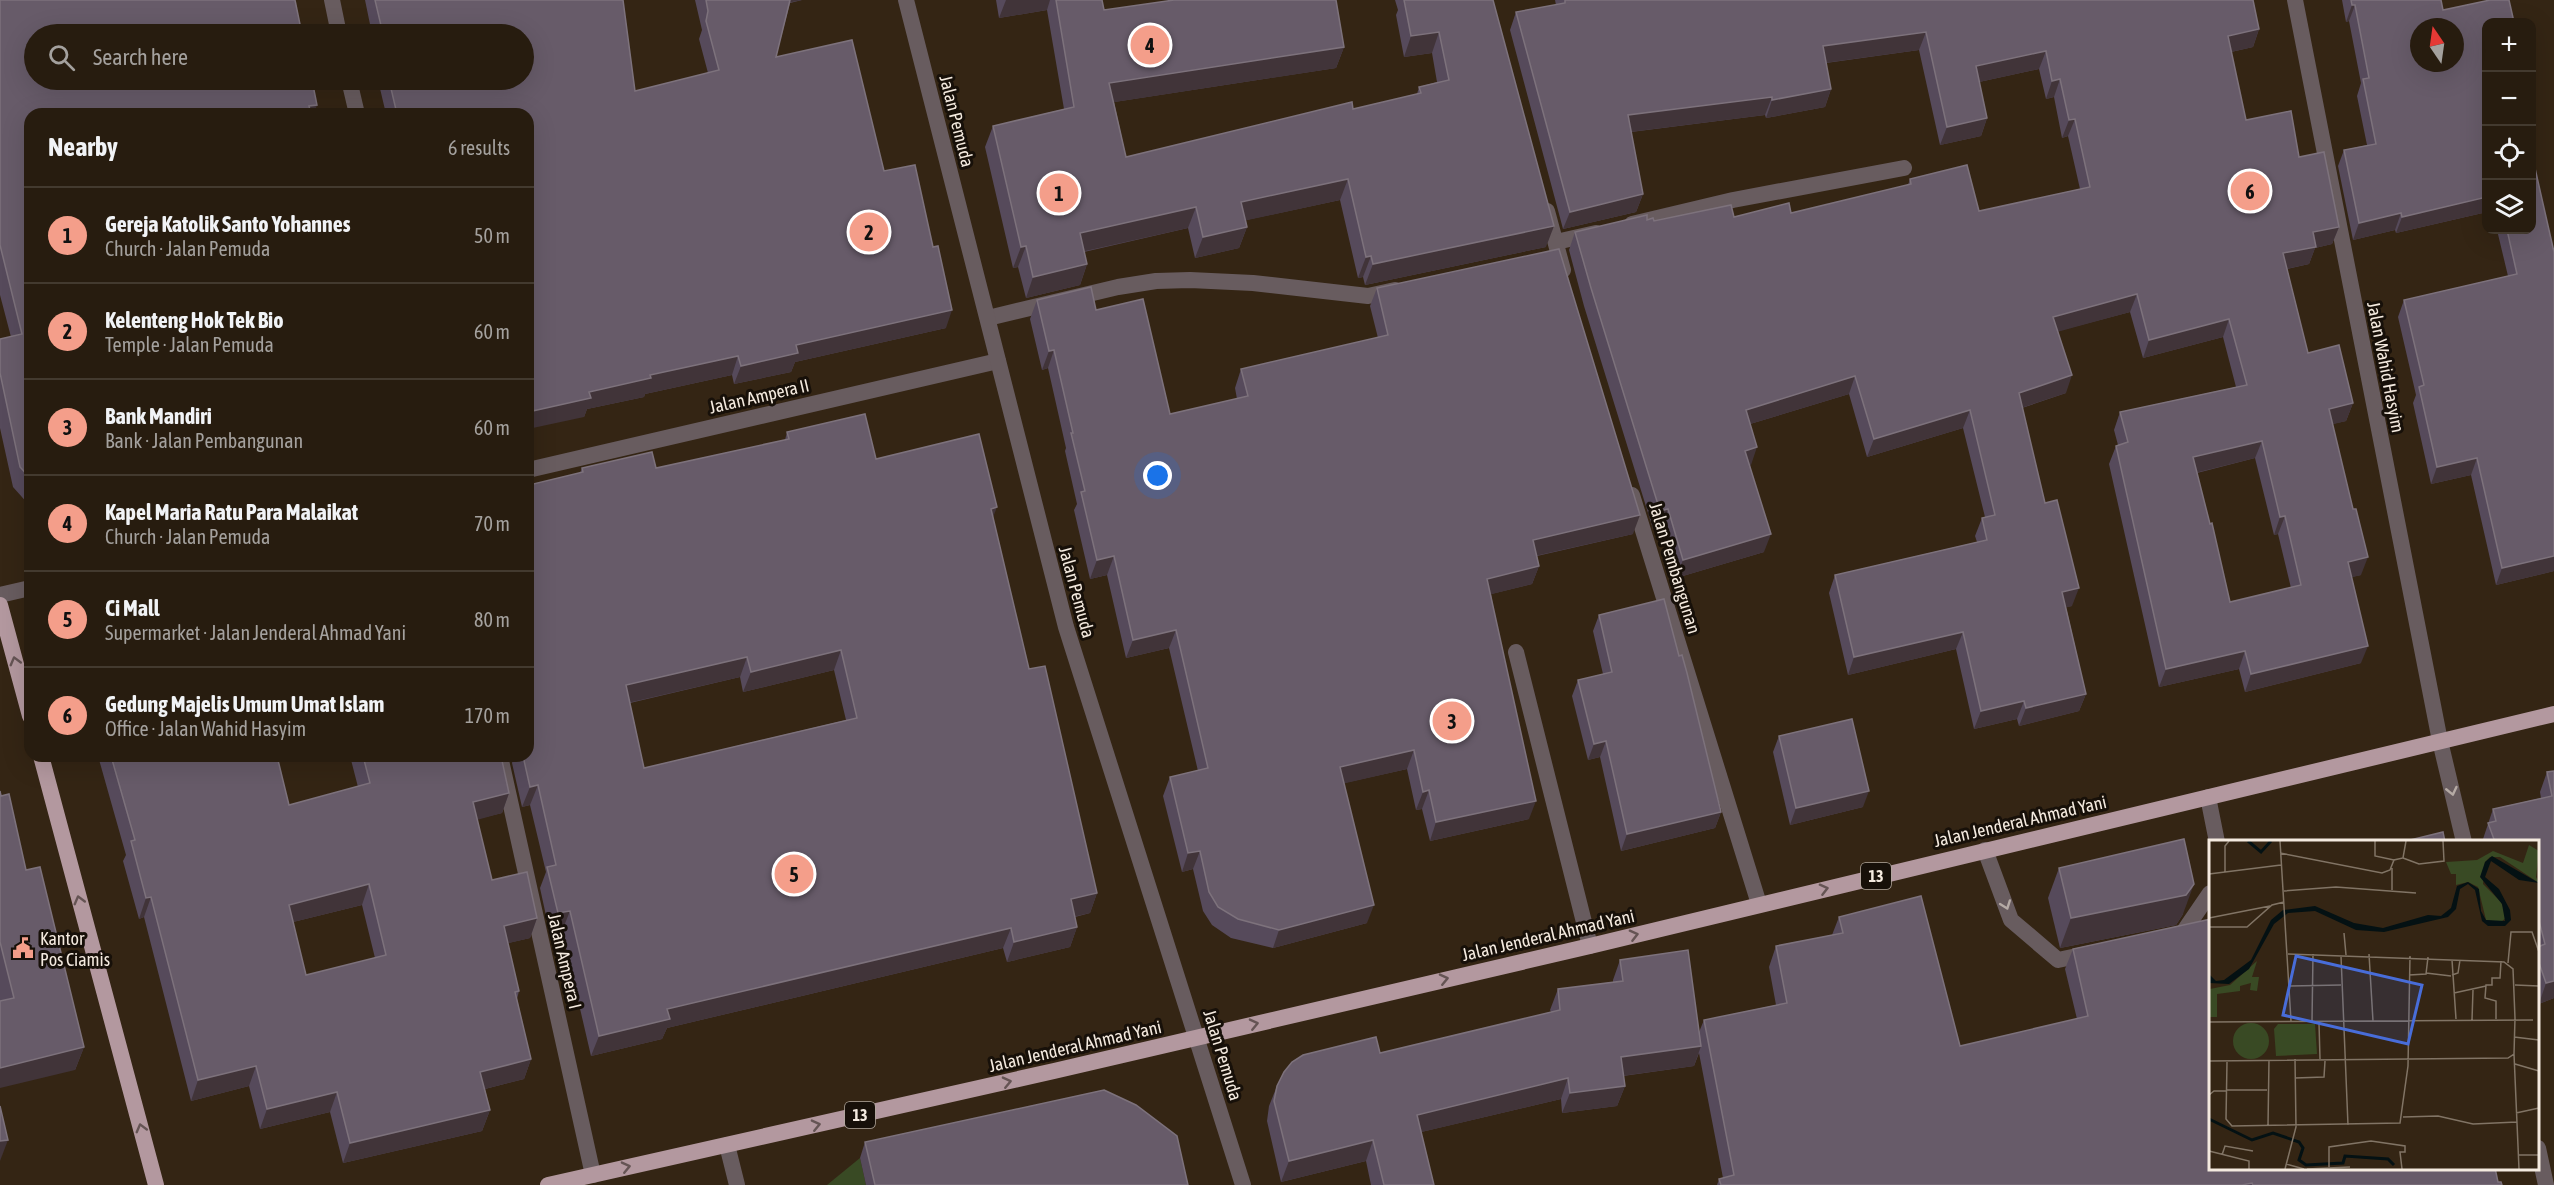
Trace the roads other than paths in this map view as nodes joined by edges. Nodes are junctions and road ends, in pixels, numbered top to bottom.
1 (332, 0) edge
2 (906, 0) edge
3 (2295, 0) edge
4 (337, 24) edge
5 (351, 90) edge
6 (356, 108) edge
7 (1904, 168) dead end
8 (1544, 198) edge
9 (1554, 251) junction
10 (1413, 286) edge
11 (1568, 287) edge
12 (988, 318) junction
13 (998, 360) junction
14 (534, 469) edge
15 (1628, 483) edge
16 (24, 590) edge
17 (0, 596) edge
18 (0, 605) edge
19 (1516, 652) dead end
20 (24, 695) edge
21 (2554, 714) edge
22 (2439, 741) junction
23 (43, 762) edge
24 (501, 762) edge
25 (2208, 797) junction
26 (2217, 840) edge
27 (2464, 840) edge
28 (1985, 850) junction
29 (2209, 896) edge
30 (1759, 904) junction
31 (2159, 938) edge
32 (1590, 946) junction
33 (2103, 950) edge
34 (1197, 1037) junction
35 (727, 1145) junction
36 (2539, 1153) edge
37 (593, 1175) junction
38 (156, 1185) edge
39 (548, 1185) edge
40 (737, 1185) edge
41 (1243, 1185) edge
42 (2546, 1185) edge

1 - 4 street
2 - 12 street, Jalan Pemuda
3 - 22 street, Jalan Wahid Hasyim
5 - 6 street
7 - 9 street
8 - 9 street
9 - 11 street
10 - 12 street
12 - 13 street, Jalan Pemuda
13 - 14 street, Jalan Ampera II
13 - 34 street, Jalan Pemuda
15 - 30 street, Jalan Pembangunan
16 - 17 street
20 -> 18 highway
19 - 32 street
21 - 22 highway, Jalan Jenderal Ahmad Yani / 13
22 - 25 highway, Jalan Jenderal Ahmad Yani / 13
22 -> 27 street, Jalan Wahid Hasyim
38 -> 23 highway
24 - 37 street, Jalan Ampera I
25 - 26 street
25 - 28 highway, Jalan Jenderal Ahmad Yani / 13
30 -> 28 highway, Jalan Jenderal Ahmad Yani / 13
28 -> 33 street
29 - 31 street
32 -> 30 highway, Jalan Jenderal Ahmad Yani / 13
34 -> 32 highway, Jalan Jenderal Ahmad Yani / 13
35 -> 34 highway, Jalan Jenderal Ahmad Yani / 13
34 - 41 street, Jalan Pemuda
37 -> 35 highway, Jalan Jenderal Ahmad Yani / 13
35 - 40 street
36 - 42 street
37 - 39 highway, Jalan Jenderal Ahmad Yani / 13

